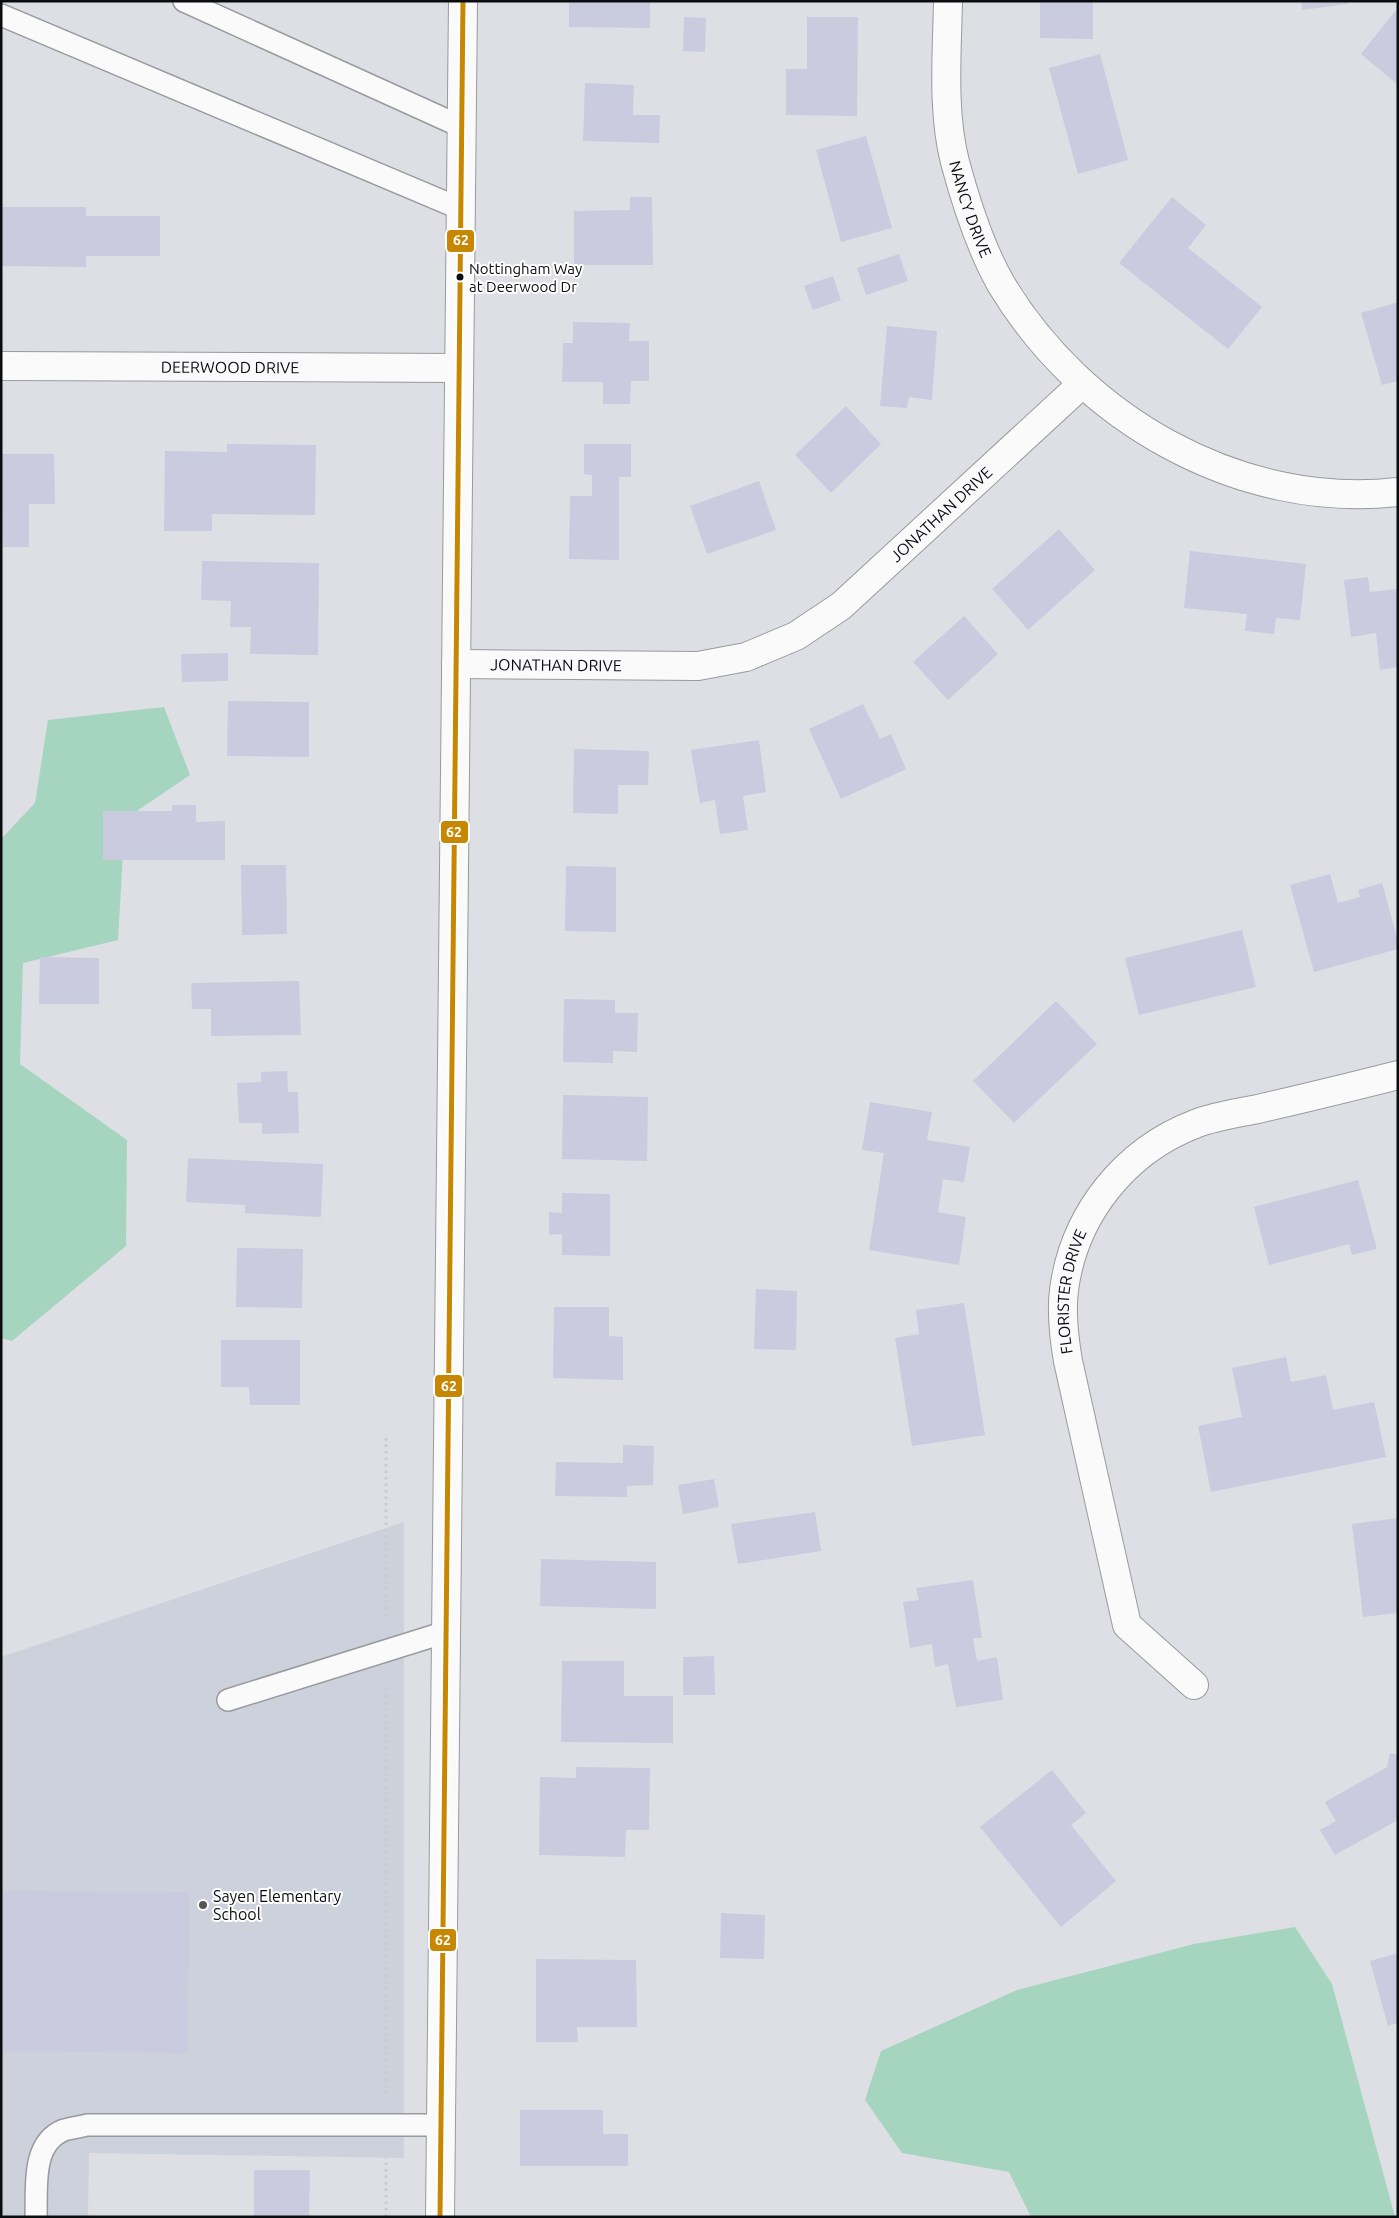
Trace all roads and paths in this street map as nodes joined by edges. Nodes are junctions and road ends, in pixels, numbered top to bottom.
1 (184, 1) edge
2 (463, 1) edge
3 (948, 1) edge
4 (1, 15) edge
5 (462, 127) junction
6 (461, 209) junction
7 (1, 366) edge
8 (459, 368) junction
9 (1082, 384) junction
10 (1398, 492) edge
11 (456, 664) junction
12 (1398, 1076) edge
13 (386, 1436) dead end
14 (446, 1632) junction
15 (386, 1649) junction
16 (1194, 1684) dead end
17 (228, 1700) dead end
18 (386, 2125) junction
19 (441, 2125) junction
20 (36, 2217) edge
21 (386, 2217) edge
22 (440, 2217) edge

1 - 5 lane
2 - 5 street
3 - 9 street, NANCY DRIVE
4 - 6 lane
5 - 6 street
6 - 8 street
7 - 8 street, DEERWOOD DRIVE
8 - 11 street
9 - 10 street
9 - 11 street, JONATHAN DRIVE
11 - 14 street
12 - 16 street, FLORISTER DRIVE
13 - 15 path
14 - 15 lane
14 - 19 street
15 - 17 lane
15 - 18 path
18 - 19 lane
18 - 20 lane
18 - 21 path
19 - 22 street

